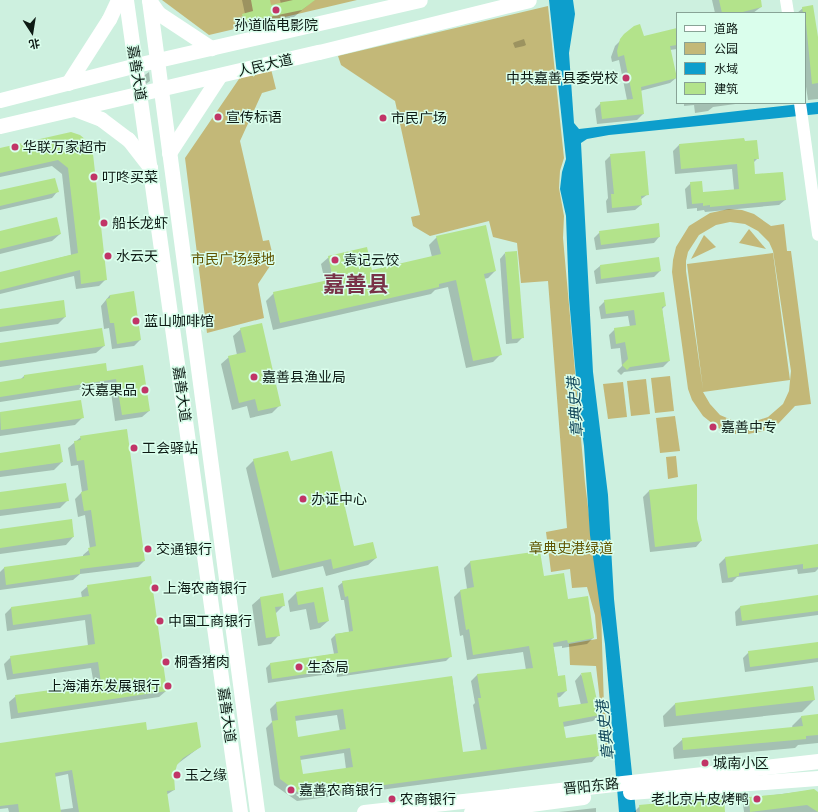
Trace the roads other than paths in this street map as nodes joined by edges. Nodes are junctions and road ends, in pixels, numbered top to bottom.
1 (118, 0) edge
2 (126, 0) edge
3 (149, 0) edge
4 (420, 0) edge
5 (528, 0) edge
6 (786, 0) edge
7 (788, 12) edge
8 (211, 48) junction
9 (157, 61) junction
10 (136, 65) junction
11 (220, 75) junction
12 (68, 83) junction
13 (160, 89) junction
14 (141, 94) junction
15 (0, 100) edge
16 (800, 104) edge
17 (75, 109) junction
18 (0, 126) edge
19 (169, 153) junction
20 (151, 168) junction
21 (818, 235) edge
22 (818, 761) edge
23 (818, 778) edge
24 (646, 785) junction
25 (606, 790) junction
26 (240, 812) edge
27 (257, 812) edge
28 (364, 812) edge
29 (470, 812) edge

1 - 12 main road
2 - 10 main road, 嘉善大道
3 - 8 main road
3 - 9 main road, 嘉善大道
4 - 8 main road, 人民大道
5 - 11 main road, 人民大道
6 - 7 street
8 - 9 main road, 人民大道
9 - 10 main road, 人民大道
9 - 13 main road, 嘉善大道
10 - 12 main road, 人民大道
10 - 14 main road, 嘉善大道
11 - 13 main road, 人民大道
11 - 19 main road
12 - 15 main road, 人民大道
13 - 14 main road, 人民大道
13 - 19 main road, 嘉善大道
14 - 17 main road, 人民大道
14 - 20 main road, 嘉善大道
16 - 21 street
17 - 18 main road, 人民大道
17 - 20 main road
19 - 27 main road, 嘉善大道
20 - 26 main road, 嘉善大道
22 - 24 main road, 晋阳东路
23 - 24 main road, 晋阳东路
24 - 25 main road, 晋阳东路
25 - 28 main road, 晋阳东路
25 - 29 main road, 晋阳东路

